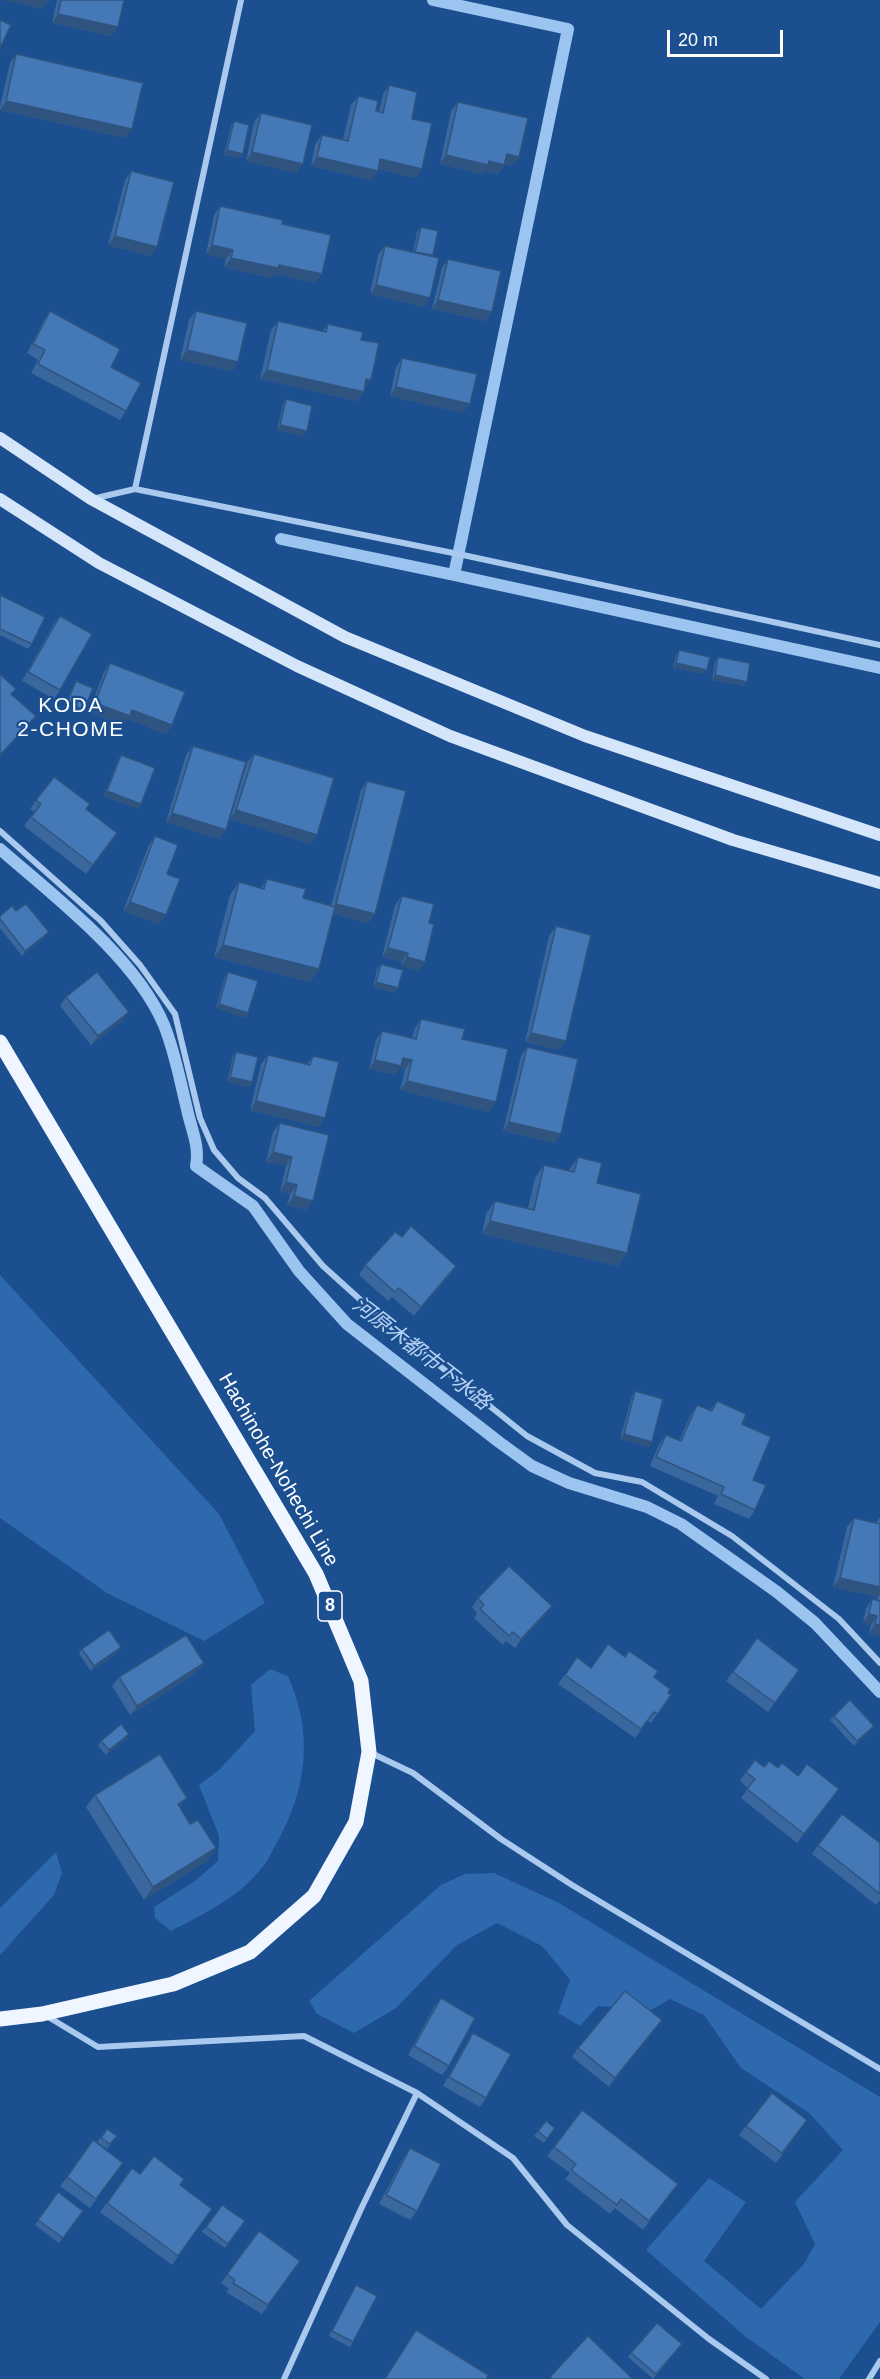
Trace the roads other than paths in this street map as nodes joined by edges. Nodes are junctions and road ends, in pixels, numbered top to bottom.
1 (241, 0) edge
2 (0, 438) edge
3 (135, 489) junction
4 (0, 499) edge
5 (91, 499) junction
6 (880, 645) edge
7 (0, 831) edge
8 (880, 835) edge
9 (880, 883) edge
10 (0, 1042) edge
11 (880, 1663) edge
12 (369, 1752) junction
13 (42, 2014) junction
14 (0, 2019) edge
15 (880, 2069) edge
16 (417, 2093) junction
17 (880, 2361) edge
18 (284, 2379) edge
19 (766, 2379) edge
20 (869, 2379) edge

1 - 3 street
2 - 5 street
3 - 5 street
3 - 6 street
4 - 9 street
5 - 8 street
7 - 11 street
10 - 12 main road, Hachinohe-Nohechi Line / 8
12 - 13 main road, Hachinohe-Nohechi Line / 8
12 - 15 street
13 - 14 main road, Hachinohe-Nohechi Line / 8
13 - 16 street
16 - 18 street
16 - 19 street
17 - 20 street

